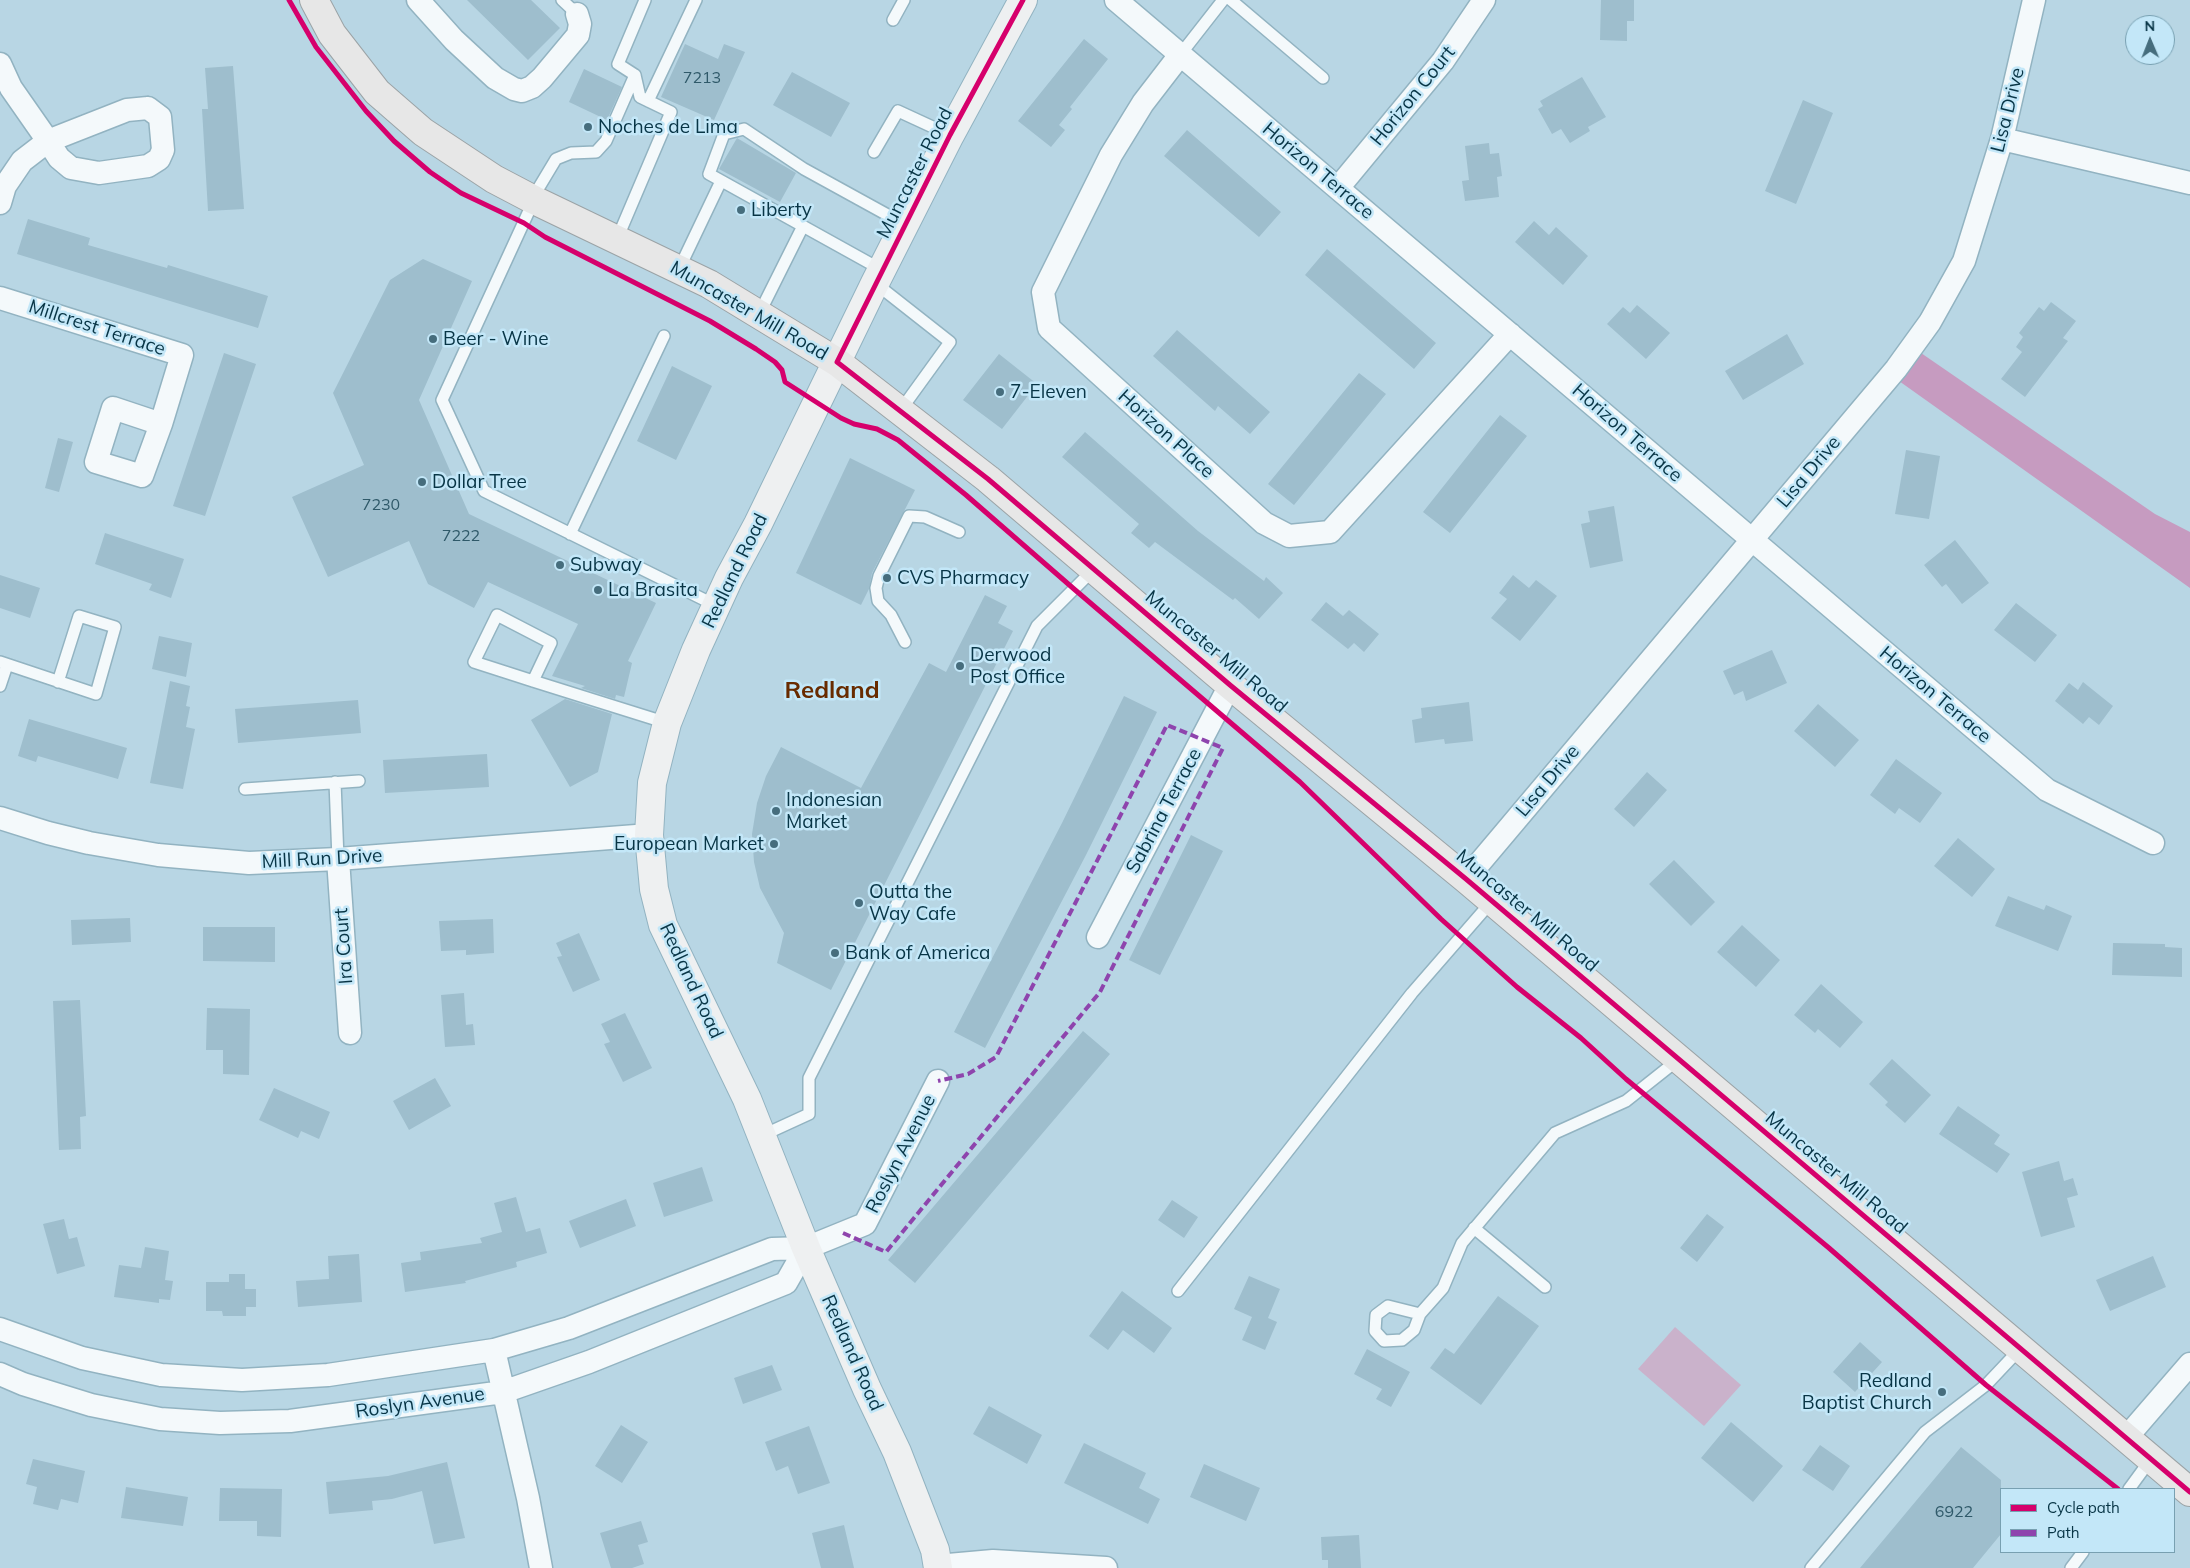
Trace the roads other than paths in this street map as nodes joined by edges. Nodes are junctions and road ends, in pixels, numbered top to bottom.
1 (314, 0) edge
2 (418, 0) edge
3 (645, 0) edge
4 (696, 0) edge
5 (904, 0) edge
6 (1023, 0) edge
7 (1116, 0) edge
8 (1223, 0) edge
9 (1231, 0) edge
10 (1484, 0) edge
11 (2034, 0) edge
12 (570, 7) edge
13 (893, 20) dead end
14 (1180, 55) junction
15 (0, 64) edge
16 (635, 75) junction
17 (1323, 78) dead end
18 (648, 100) junction
19 (950, 135) junction
20 (2002, 139) junction
21 (48, 141) junction
22 (874, 152) dead end
23 (721, 181) junction
24 (2190, 183) edge
25 (1338, 188) junction
26 (533, 200) junction
27 (0, 203) edge
28 (905, 225) junction
29 (803, 226) junction
30 (617, 240) junction
31 (679, 270) junction
32 (878, 277) junction
33 (0, 298) edge
34 (759, 314) junction
35 (1510, 334) junction
36 (664, 336) dead end
37 (837, 362) junction
38 (900, 411) junction
39 (161, 424) dead end
40 (959, 532) dead end
41 (570, 534) junction
42 (1752, 540) junction
43 (1094, 569) junction
44 (717, 606) junction
45 (905, 642) dead end
46 (4, 664) edge
47 (534, 681) junction
48 (58, 682) junction
49 (1230, 685) junction
50 (0, 686) edge
51 (668, 723) junction
52 (359, 780) dead end
53 (335, 782) junction
54 (245, 789) dead end
55 (0, 818) edge
56 (649, 836) junction
57 (2154, 843) dead end
58 (338, 859) junction
59 (1466, 879) junction
60 (1492, 901) junction
61 (1098, 937) dead end
62 (350, 1033) dead end
63 (1679, 1059) junction
64 (938, 1081) dead end
65 (761, 1136) junction
66 (1474, 1228) junction
67 (806, 1248) junction
68 (1545, 1287) dead end
69 (1178, 1291) dead end
70 (1420, 1314) dead end
71 (0, 1329) edge
72 (2020, 1349) junction
73 (494, 1350) junction
74 (2190, 1364) edge
75 (0, 1374) edge
76 (503, 1392) junction
77 (2126, 1438) junction
78 (2151, 1459) junction
79 (2130, 1488) edge
80 (2190, 1492) edge
81 (2082, 1553) edge
82 (938, 1567) edge
83 (540, 1568) edge
84 (1106, 1568) edge
85 (1811, 1568) edge
86 (2071, 1568) edge

1 - 26 main road, Muncaster Mill Road
2 - 12 street
3 - 16 lane
4 - 18 lane
5 - 13 lane
6 - 19 main road, Muncaster Road
7 - 14 street, Horizon Terrace
8 - 14 lane
9 - 17 lane
10 - 25 street, Horizon Court
11 - 20 street, Lisa Drive
14 - 25 street, Horizon Terrace
14 - 35 street, Horizon Place
15 - 21 street
16 - 18 lane
16 - 26 lane
18 - 30 lane
19 - 22 lane
19 - 28 main road, Muncaster Road
20 - 24 street
20 - 42 street, Lisa Drive
21 - 21 street
21 - 27 street
23 - 28 lane
23 - 29 lane
23 - 31 lane
25 - 35 street, Horizon Terrace
26 - 30 main road, Muncaster Mill Road
26 - 41 lane
28 - 32 main road, Muncaster Road
29 - 32 lane
29 - 34 lane
30 - 31 main road, Muncaster Mill Road
31 - 34 main road, Muncaster Mill Road
32 - 37 main road, Muncaster Road
32 - 38 lane
33 - 39 street, Millcrest Terrace
34 - 37 main road, Muncaster Mill Road
35 - 42 street, Horizon Terrace
36 - 41 lane
37 - 38 main road, Muncaster Mill Road
37 - 44 main road, Redland Road
38 - 43 main road, Muncaster Mill Road
40 - 45 lane
41 - 44 lane
42 - 57 street, Horizon Terrace
42 - 59 street, Lisa Drive
43 - 49 main road, Muncaster Mill Road
43 - 65 lane
44 - 51 main road, Redland Road
46 - 48 lane
46 - 50 lane
47 - 47 lane
47 - 51 lane
48 - 48 lane
49 - 59 main road, Muncaster Mill Road
49 - 61 street, Sabrina Terrace
51 - 56 main road, Redland Road
52 - 53 lane
53 - 54 lane
53 - 58 lane
55 - 58 street, Mill Run Drive
56 - 58 street, Mill Run Drive
56 - 65 main road, Redland Road
58 - 62 street, Ira Court
59 - 60 main road, Muncaster Mill Road
60 - 63 main road, Muncaster Mill Road
60 - 69 lane
63 - 66 lane
63 - 72 main road, Muncaster Mill Road
64 - 67 street, Roslyn Avenue
65 - 67 main road, Redland Road
66 - 68 lane
66 - 70 lane
67 - 73 street, Roslyn Avenue
67 - 76 street, Roslyn Avenue
67 - 82 main road, Redland Road
71 - 73 street, Roslyn Avenue
72 - 77 main road, Muncaster Mill Road
72 - 85 lane
73 - 76 street
74 - 77 street
75 - 76 street, Roslyn Avenue
76 - 83 street
77 - 78 main road, Muncaster Mill Road
78 - 79 lane
78 - 80 main road, Muncaster Mill Road
81 - 86 lane
82 - 84 street

